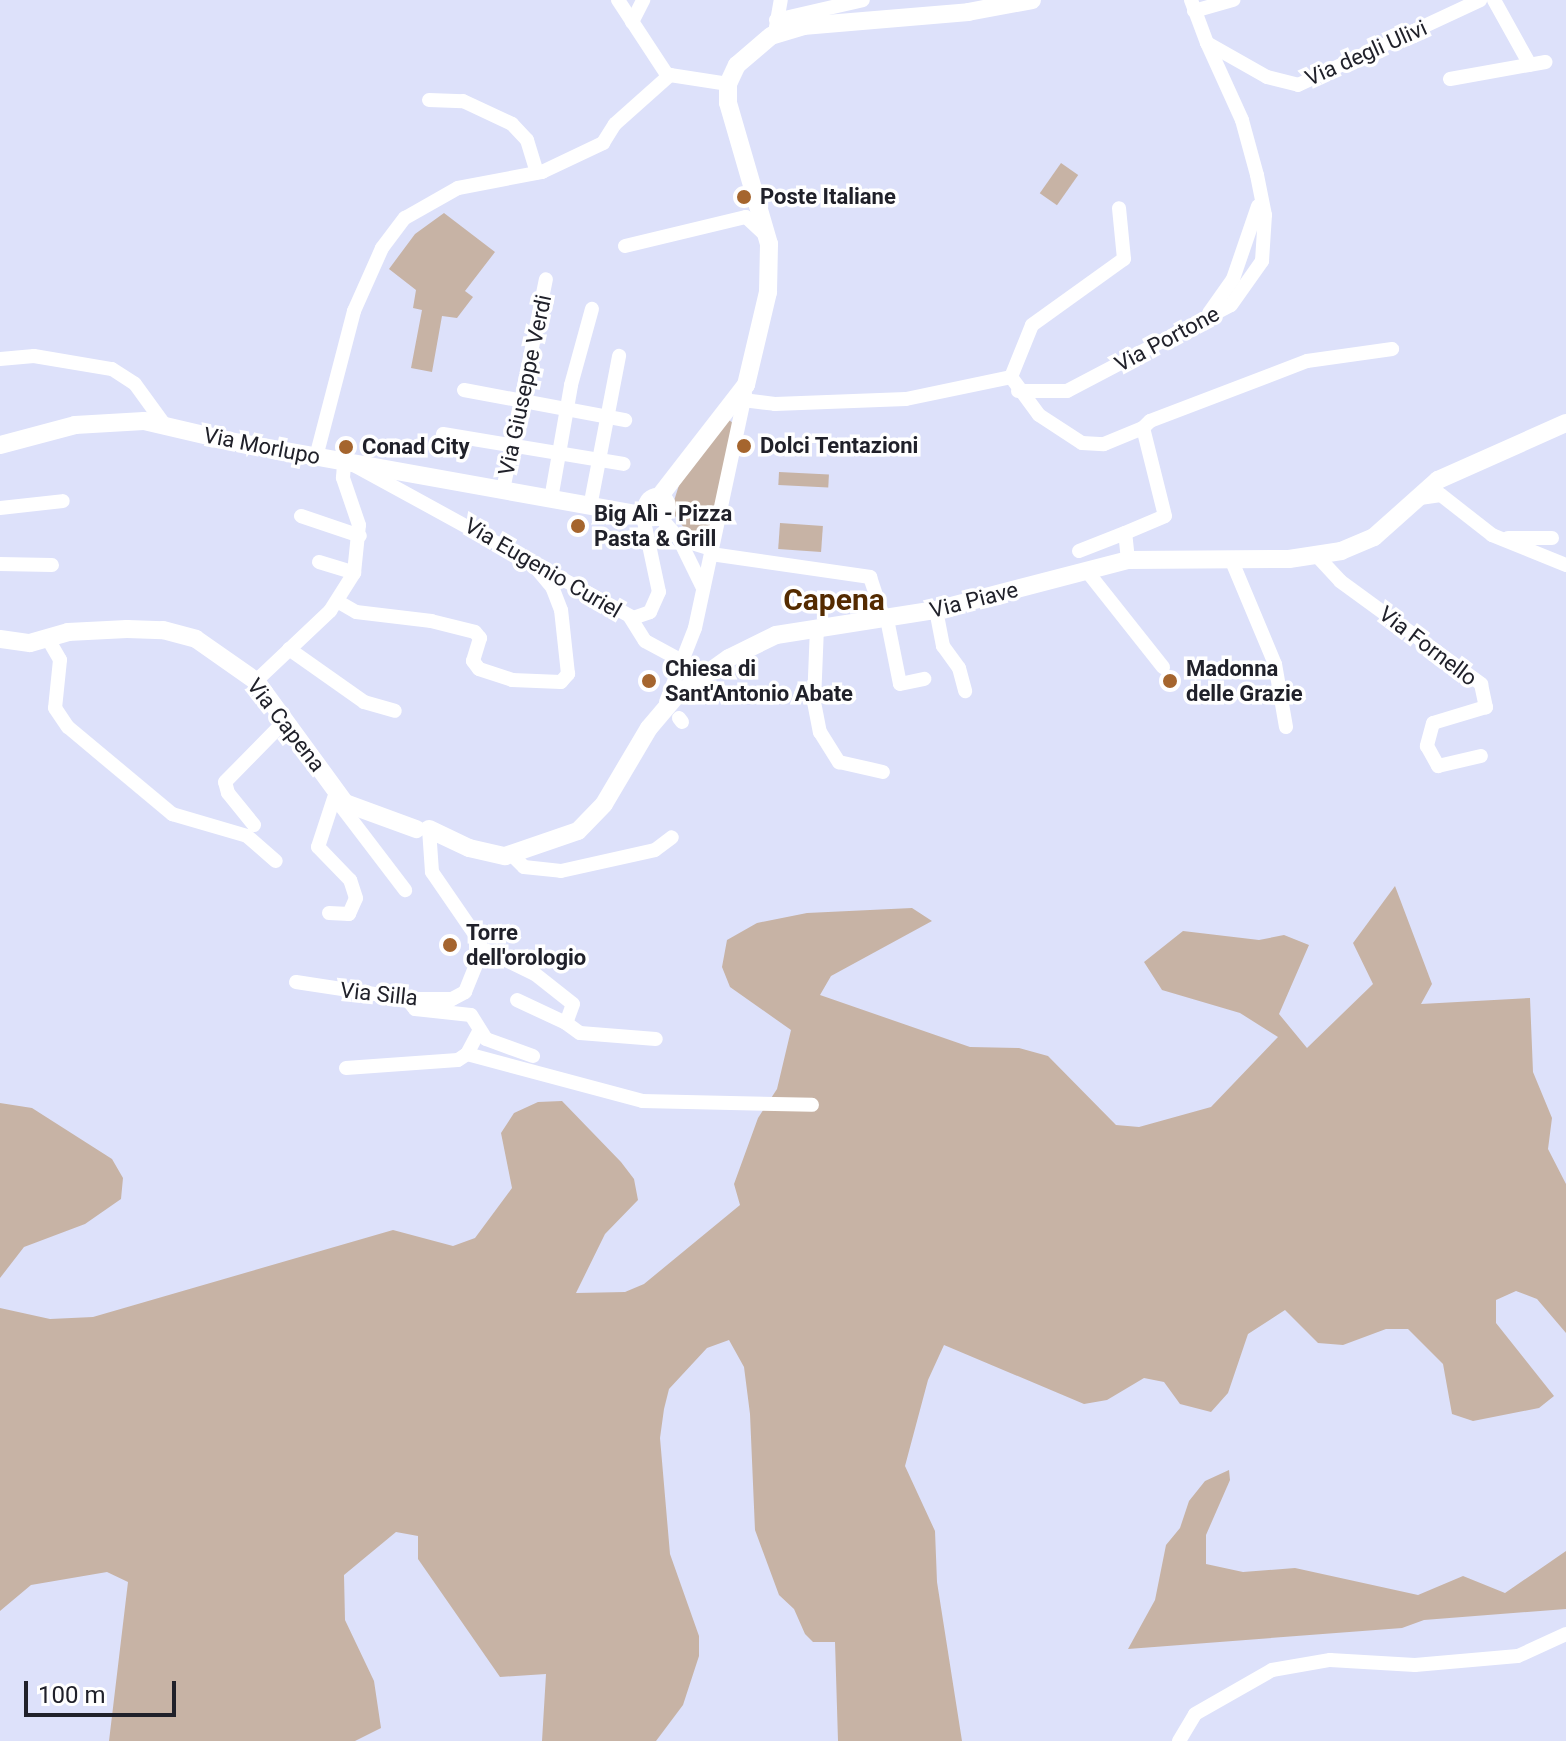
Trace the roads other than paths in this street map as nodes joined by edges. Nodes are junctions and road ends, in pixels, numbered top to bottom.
1 (618, 0) edge
2 (643, 0) edge
3 (781, 0) edge
4 (863, 0) edge
5 (1032, 0) edge
6 (1233, 0) edge
7 (1480, 0) edge
8 (1494, 0) edge
9 (1192, 5) edge
10 (632, 22) junction
11 (776, 27) junction
12 (1207, 43) junction
13 (1545, 62) dead end
14 (1530, 65) junction
15 (668, 76) junction
16 (1450, 79) dead end
17 (728, 84) junction
18 (429, 100) dead end
19 (537, 173) junction
20 (1119, 208) dead end
21 (769, 244) junction
22 (625, 246) dead end
23 (546, 279) dead end
24 (592, 309) dead end
25 (1392, 349) dead end
26 (619, 356) dead end
27 (0, 359) edge
28 (1011, 377) junction
29 (464, 390) dead end
30 (1018, 391) junction
31 (745, 393) junction
32 (520, 400) junction
33 (566, 409) junction
34 (607, 416) junction
35 (625, 420) dead end
36 (1566, 423) edge
37 (164, 424) junction
38 (1143, 428) junction
39 (443, 434) dead end
40 (0, 445) edge
41 (512, 445) junction
42 (559, 452) junction
43 (316, 457) junction
44 (599, 459) junction
45 (347, 462) junction
46 (624, 464) dead end
47 (503, 490) junction
48 (551, 499) junction
49 (63, 501) dead end
50 (1410, 501) junction
51 (590, 507) junction
52 (0, 508) edge
53 (653, 510) junction
54 (301, 516) dead end
55 (1125, 533) junction
56 (1492, 535) junction
57 (360, 536) junction
58 (1552, 538) dead end
59 (679, 539) junction
60 (1079, 551) dead end
61 (1317, 556) junction
62 (710, 557) junction
63 (527, 558) junction
64 (1231, 559) junction
65 (1129, 560) junction
66 (319, 562) dead end
67 (0, 564) edge
68 (52, 565) dead end
69 (1566, 565) edge
70 (692, 568) junction
71 (1086, 570) junction
72 (354, 573) junction
73 (703, 588) junction
74 (337, 601) junction
75 (936, 610) junction
76 (630, 617) junction
77 (886, 619) junction
78 (817, 627) junction
79 (0, 639) edge
80 (48, 639) junction
81 (289, 649) junction
82 (685, 660) junction
83 (1163, 667) dead end
84 (704, 674) junction
85 (924, 679) dead end
86 (256, 681) junction
87 (965, 691) dead end
88 (395, 711) dead end
89 (673, 713) junction
90 (286, 720) junction
91 (1286, 727) dead end
92 (1481, 756) dead end
93 (883, 772) dead end
94 (336, 796) junction
95 (254, 825) dead end
96 (426, 829) junction
97 (672, 837) dead end
98 (512, 855) junction
99 (276, 861) dead end
100 (405, 890) dead end
101 (329, 913) dead end
102 (477, 946) junction
103 (296, 982) dead end
104 (407, 999) junction
105 (517, 1000) dead end
106 (566, 1023) junction
107 (479, 1031) junction
108 (656, 1039) dead end
109 (467, 1054) junction
110 (533, 1056) dead end
111 (346, 1068) dead end
112 (812, 1105) dead end
113 (1566, 1634) edge
114 (1179, 1741) edge

1 - 10 street
2 - 10 street
3 - 11 street
4 - 11 street
5 - 11 main road
6 - 9 street
7 - 12 street, Via degli Ulivi
8 - 14 street
9 - 12 street
10 - 15 street
11 - 17 main road
12 - 30 street, Via Portone
13 - 14 street
14 - 16 street
15 - 17 street
15 - 19 street
17 - 21 main road
18 - 19 street
19 - 43 street
20 - 28 street
21 - 22 street
21 - 31 main road
23 - 32 street, Via Giuseppe Verdi
24 - 33 street
25 - 38 street
26 - 34 street
27 - 37 street
28 - 30 street
28 - 31 street
29 - 32 street
30 - 38 street
31 - 53 main road
31 - 62 street
32 - 33 street
32 - 41 street, Via Giuseppe Verdi
33 - 34 street
33 - 42 street
34 - 35 street
34 - 44 street
36 - 50 main road, Via Piave
37 - 40 main road, Via Morlupo
37 - 43 main road, Via Morlupo
38 - 55 street
39 - 41 street
41 - 42 street
41 - 47 street, Via Giuseppe Verdi
42 - 44 street
42 - 48 street
43 - 45 main road, Via Morlupo
44 - 46 street
44 - 51 street
45 - 47 main road, Via Morlupo
45 - 57 street
45 - 63 street, Via Eugenio Curiel
47 - 48 main road, Via Morlupo
48 - 51 main road, Via Morlupo
49 - 52 street
50 - 56 street
50 - 61 main road, Via Piave
51 - 53 main road, Via Morlupo
53 - 59 street
53 - 76 street, Via Eugenio Curiel
54 - 57 street
55 - 60 street
55 - 65 street
56 - 58 street
56 - 69 street
57 - 72 street
59 - 62 street
59 - 70 street
61 - 64 main road, Via Piave
61 - 92 street, Via Fornello
62 - 70 street
62 - 73 street
62 - 77 street
63 - 74 street
63 - 76 street, Via Eugenio Curiel
64 - 65 main road, Via Piave
64 - 91 street
65 - 71 main road, Via Piave
66 - 72 street
67 - 68 street
70 - 73 street
71 - 75 main road, Via Piave
71 - 83 street
72 - 74 street
73 - 82 street
74 - 81 street
75 - 77 main road, Via Piave
75 - 87 street
76 - 82 street
77 - 78 main road, Via Piave
77 - 85 street
78 - 84 main road, Via Piave
78 - 93 street
79 - 80 main road, Via Capena
80 - 86 main road, Via Capena
80 - 99 street
81 - 86 street
81 - 88 street
82 - 84 street
82 - 89 street
84 - 89 main road, Via Piave
86 - 90 main road, Via Capena
89 - 98 main road, Via Piave
90 - 94 main road, Via Capena
90 - 95 street
94 - 96 main road
94 - 100 street
94 - 101 street
96 - 98 main road
96 - 102 street
97 - 98 street
102 - 104 street, Via Silla
102 - 106 street
103 - 104 street, Via Silla
104 - 107 street
105 - 106 street
106 - 108 street
107 - 109 street
107 - 110 street
109 - 111 street
109 - 112 street
113 - 114 street

